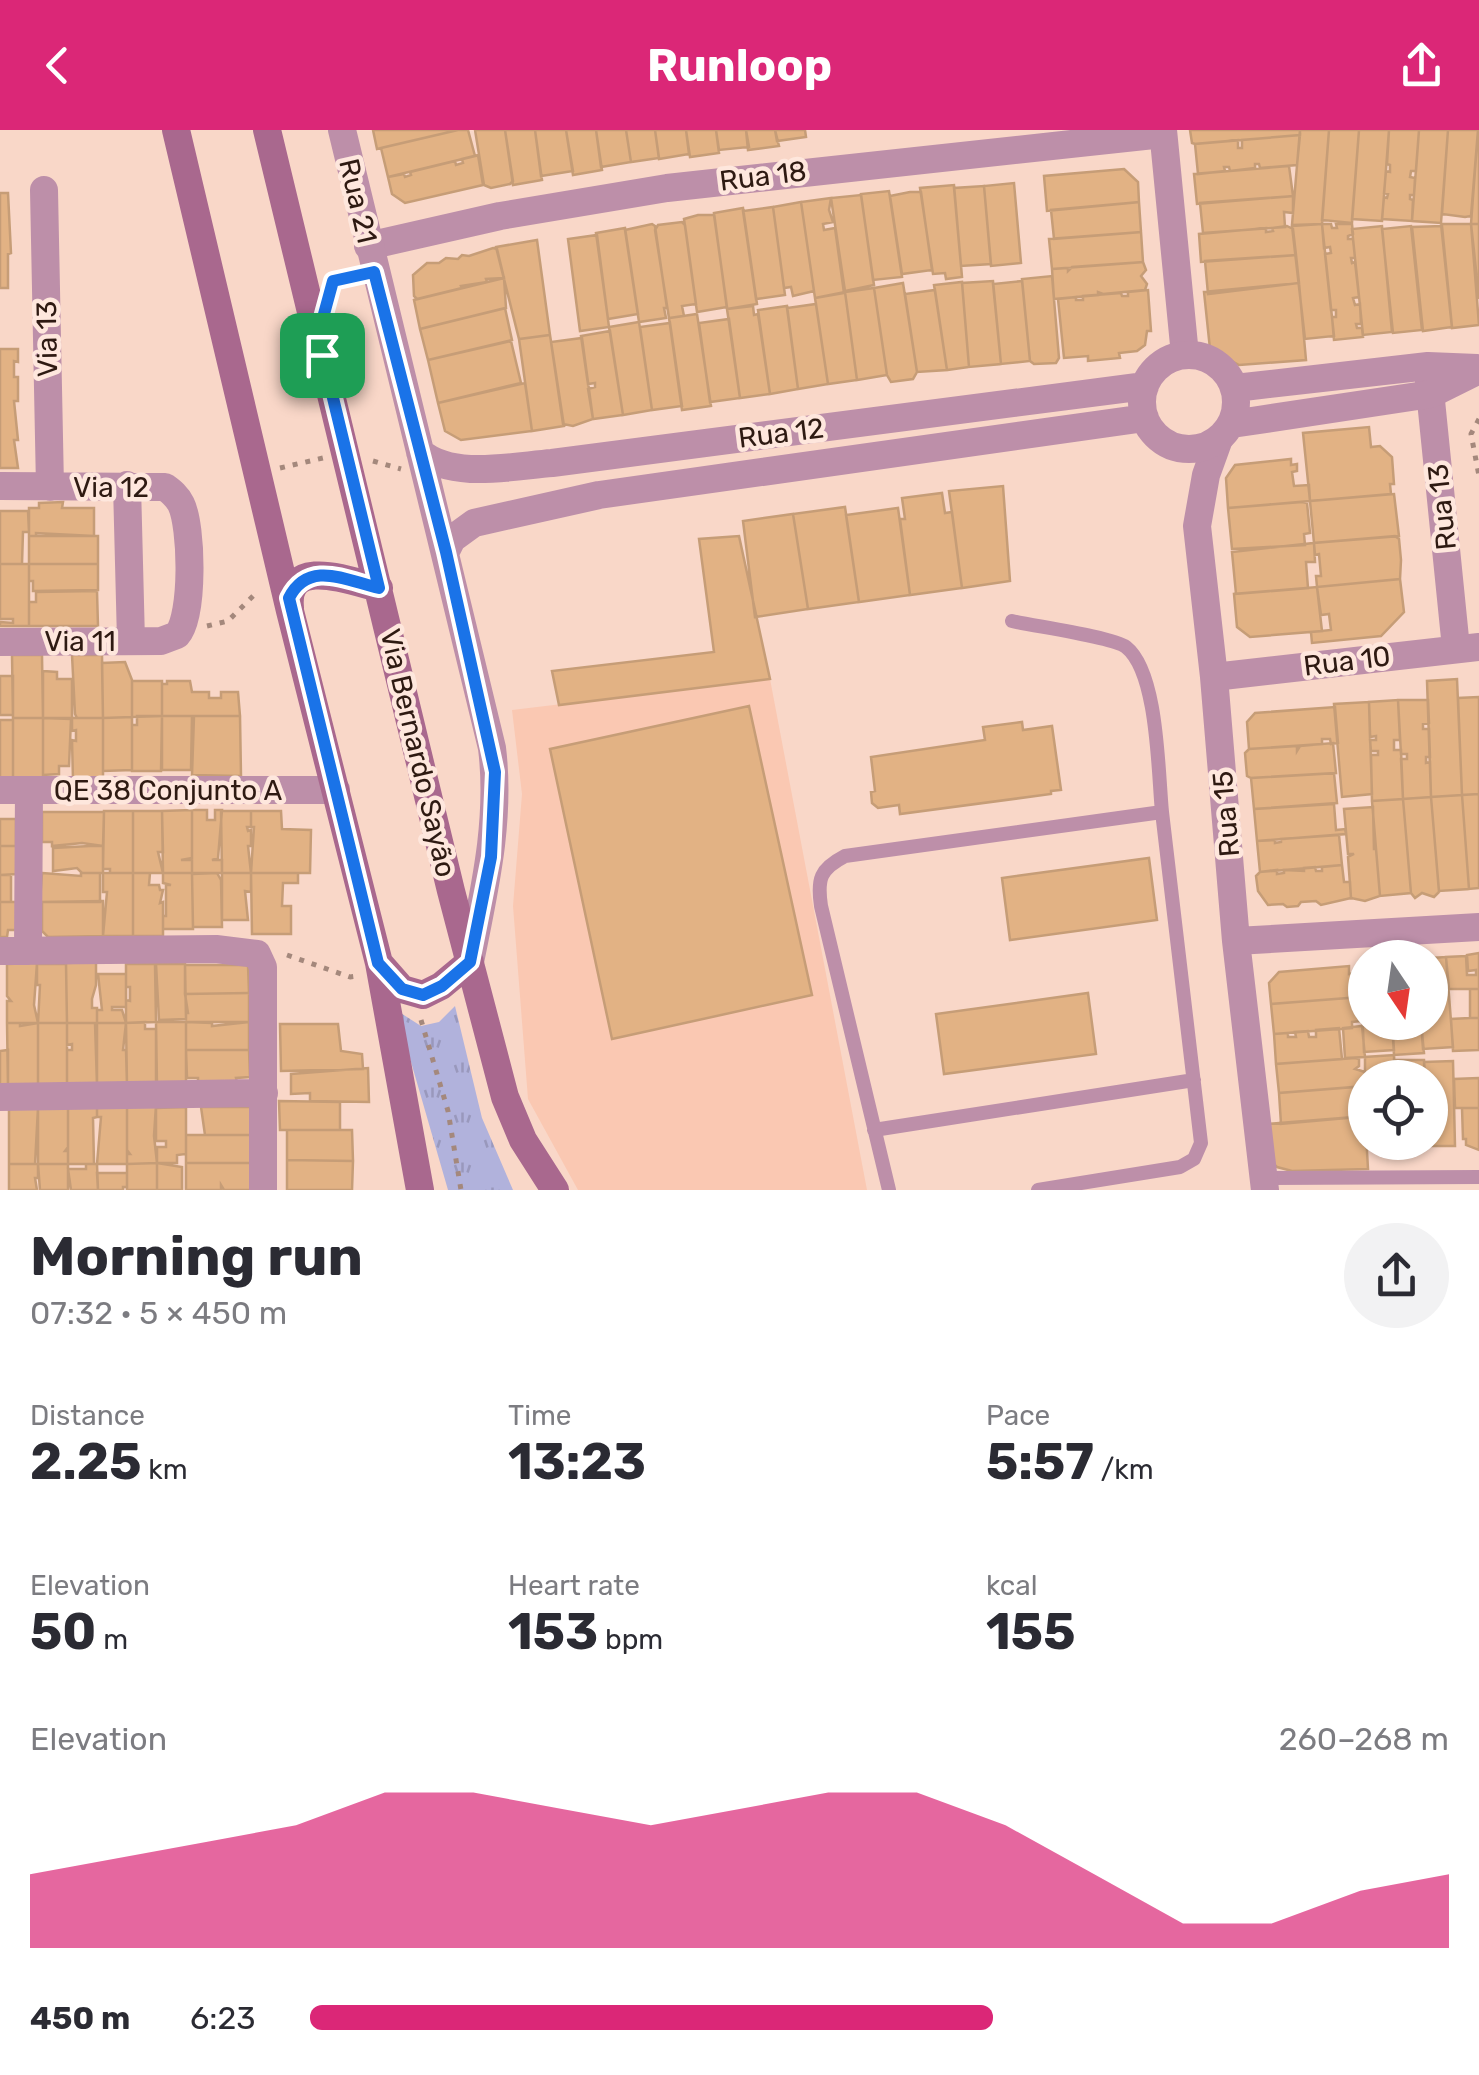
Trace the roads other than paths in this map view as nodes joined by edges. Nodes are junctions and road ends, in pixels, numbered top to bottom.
1 (176, 130) edge
2 (267, 130) edge
3 (342, 130) edge
4 (1163, 132) edge
5 (44, 190) dead end
6 (371, 259) junction
7 (1185, 356) junction
8 (1479, 369) edge
9 (1429, 380) junction
10 (1146, 386) junction
11 (1234, 388) junction
12 (1145, 418) junction
13 (1225, 431) junction
14 (420, 452) junction
15 (0, 486) edge
16 (128, 486) junction
17 (50, 487) junction
18 (446, 552) junction
19 (379, 588) junction
20 (290, 610) junction
21 (1012, 622) dead end
22 (172, 635) joint
23 (131, 641) junction
24 (0, 642) edge
25 (1468, 648) edge
26 (1214, 677) junction
27 (0, 790) edge
28 (29, 790) junction
29 (336, 790) junction
30 (1162, 812) junction
31 (491, 857) junction
32 (452, 892) junction
33 (1479, 927) edge
34 (1236, 941) junction
35 (14, 951) edge
36 (470, 962) junction
37 (380, 969) junction
38 (1194, 1080) junction
39 (264, 1093) junction
40 (0, 1097) edge
41 (874, 1130) junction
42 (1479, 1177) edge
43 (1263, 1184) edge
44 (1085, 1186) edge
45 (264, 1190) edge
46 (420, 1190) edge
47 (555, 1190) edge
48 (889, 1190) edge
49 (1038, 1190) edge

1 - 20 main road
2 - 19 main road, Via Bernardo Sayão
3 - 6 street, Rua 21
4 - 6 street, Rua 18
4 - 7 street
5 - 17 street, Via 13
6 - 14 street, Rua 21
7 - 10 street
7 - 11 street
8 - 9 street
9 - 11 street
9 - 13 street
9 - 25 street, Rua 13
10 - 12 street
10 - 14 street, Rua 12
11 - 13 street
12 - 13 street
12 - 18 street, Rua 12
13 - 26 street, Rua 15
14 - 18 street, Rua 21
15 - 17 street, Via 12
16 - 17 street, Via 12
16 - 22 street, Via 12
16 - 23 street
18 - 31 street, Rua 21
19 - 20 main road
19 - 32 main road, Via Bernardo Sayão
20 - 29 main road
21 - 30 lane
22 - 23 street, Via 11
23 - 24 street, Via 11
25 - 26 street, Rua 10
26 - 34 street, Rua 15
27 - 28 street, QE 38 Conjunto A
28 - 29 street, QE 38 Conjunto A
28 - 35 street
29 - 37 main road
30 - 38 lane
30 - 41 lane
31 - 32 street
31 - 36 street, Rua 21
32 - 36 main road, Via Bernardo Sayão
33 - 34 street
34 - 43 street, Rua 15
35 - 39 street
36 - 37 main road
36 - 47 main road, Via Bernardo Sayão
37 - 46 main road
38 - 41 lane
38 - 44 lane
39 - 40 street
39 - 45 street
41 - 48 lane
42 - 43 lane
44 - 49 lane

